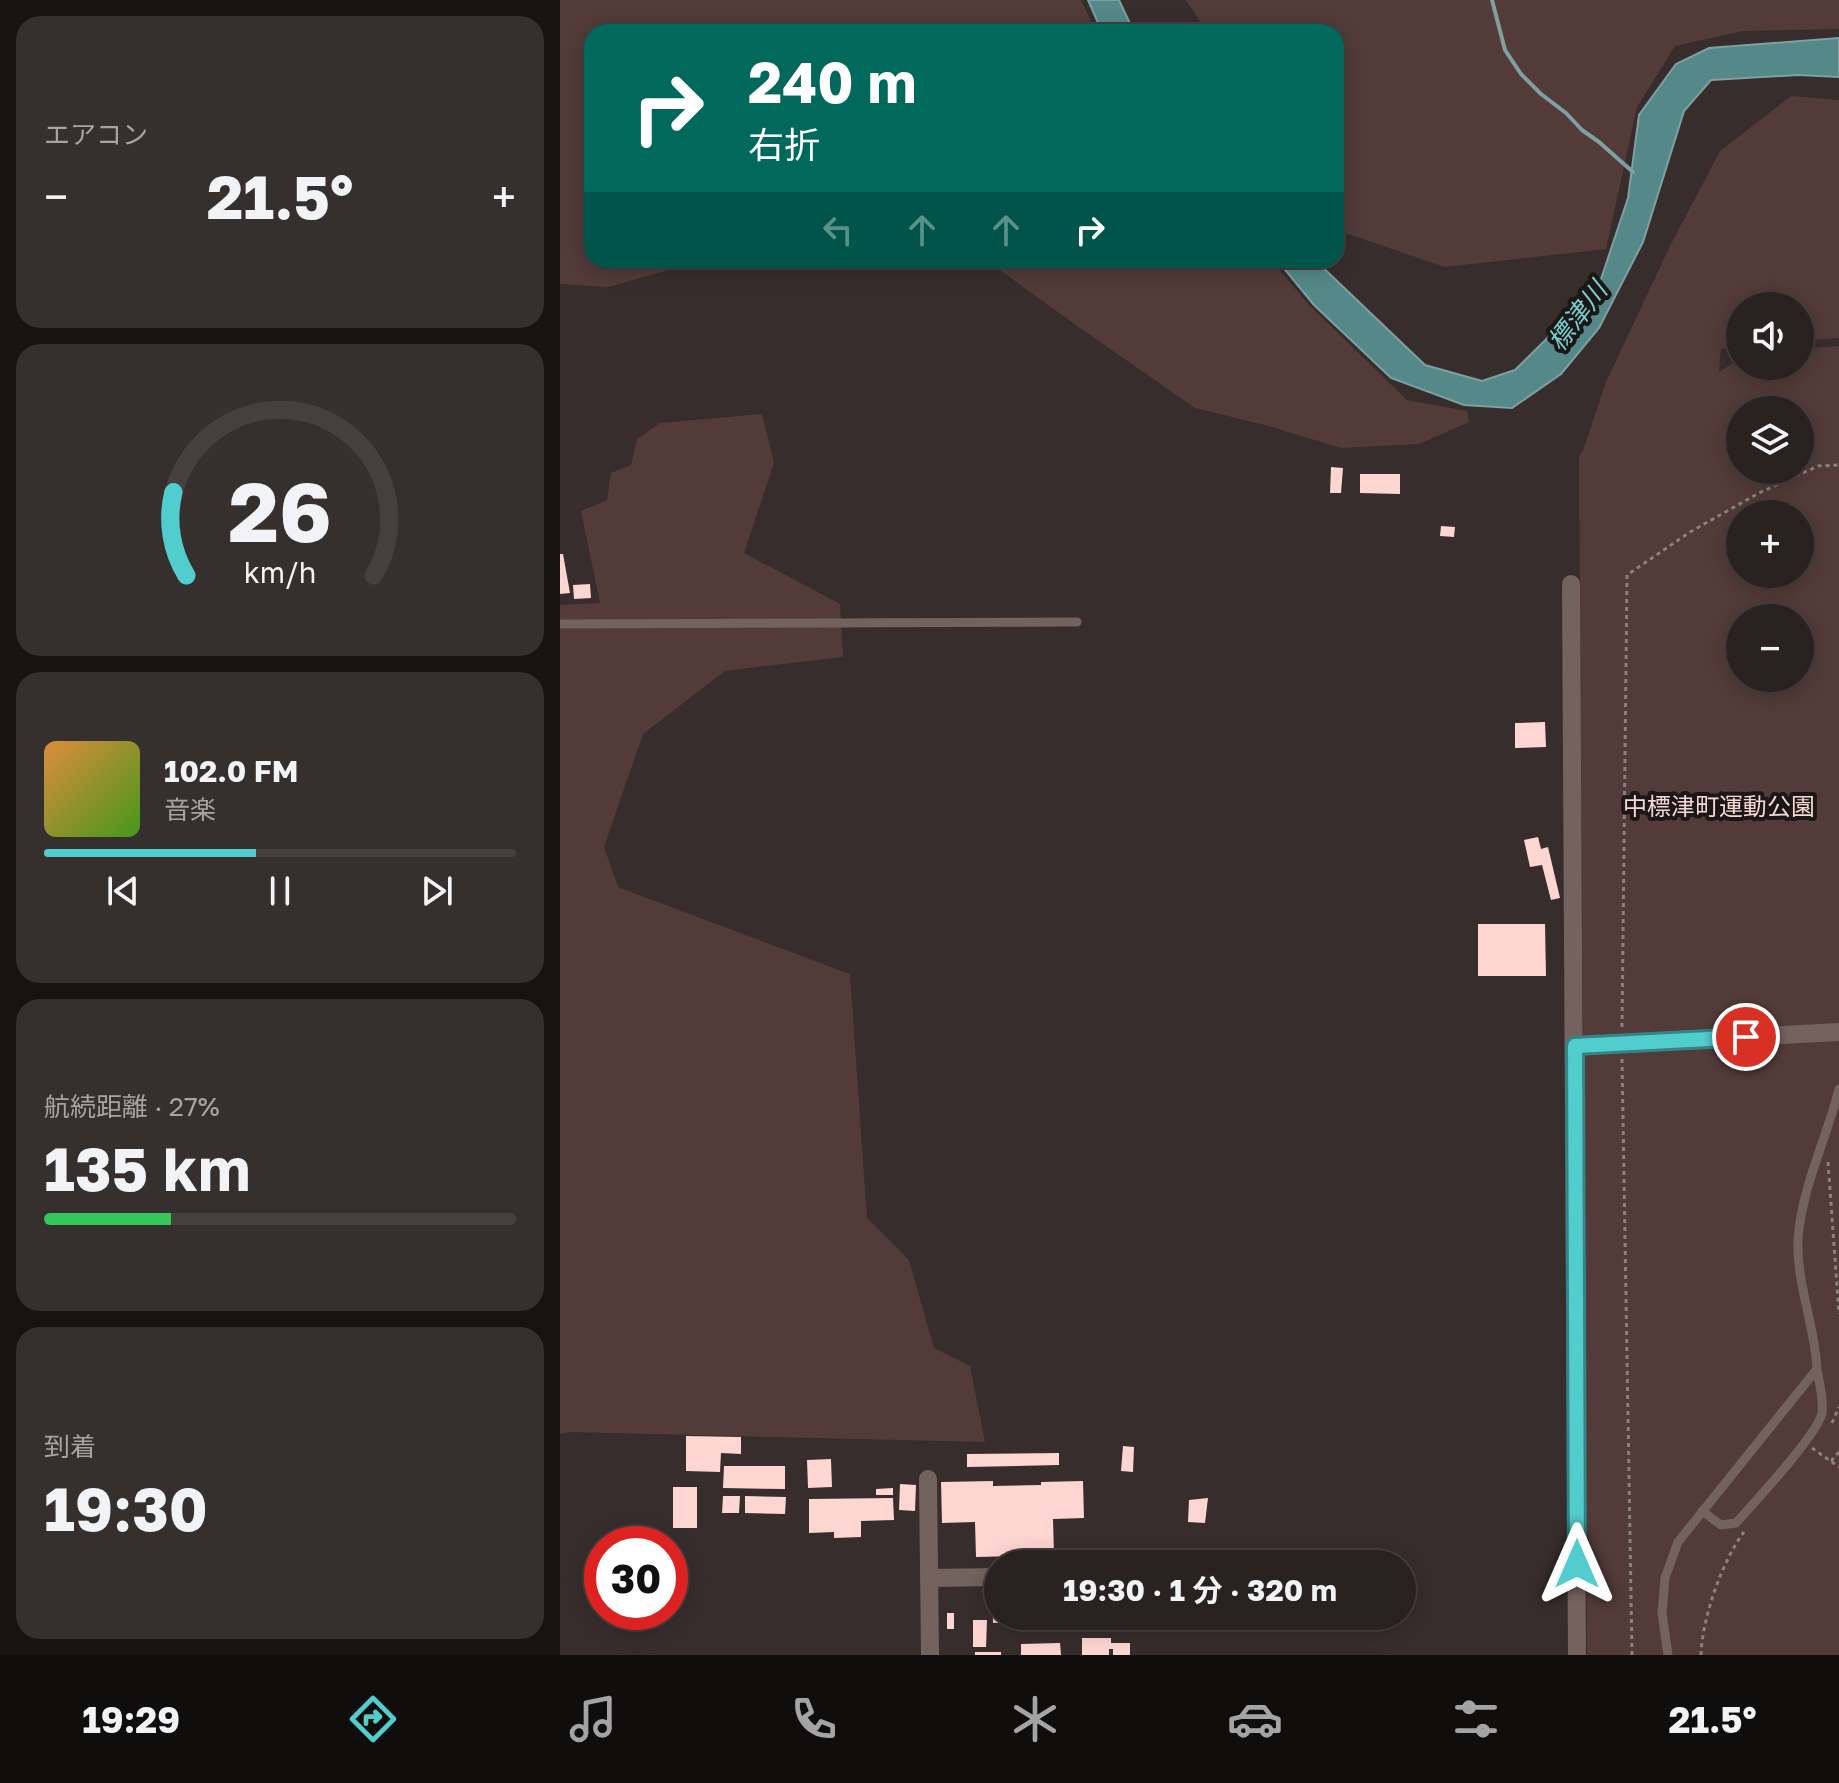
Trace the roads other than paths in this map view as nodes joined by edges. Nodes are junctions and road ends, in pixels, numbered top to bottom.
1 (1571, 584) dead end
2 (1077, 622) dead end
3 (560, 624) edge
4 (1839, 1032) edge
5 (1575, 1046) junction
6 (1839, 1089) edge
7 (1817, 1369) junction
8 (928, 1479) dead end
9 (1702, 1511) junction
10 (984, 1577) edge
11 (929, 1578) junction
12 (930, 1655) edge
13 (1577, 1655) edge
14 (1668, 1655) edge

1 - 5 street
2 - 3 lane
4 - 5 street
5 - 13 street
6 - 7 lane
7 - 9 lane
7 - 9 lane
8 - 11 street
9 - 14 lane
10 - 11 street
11 - 12 street

